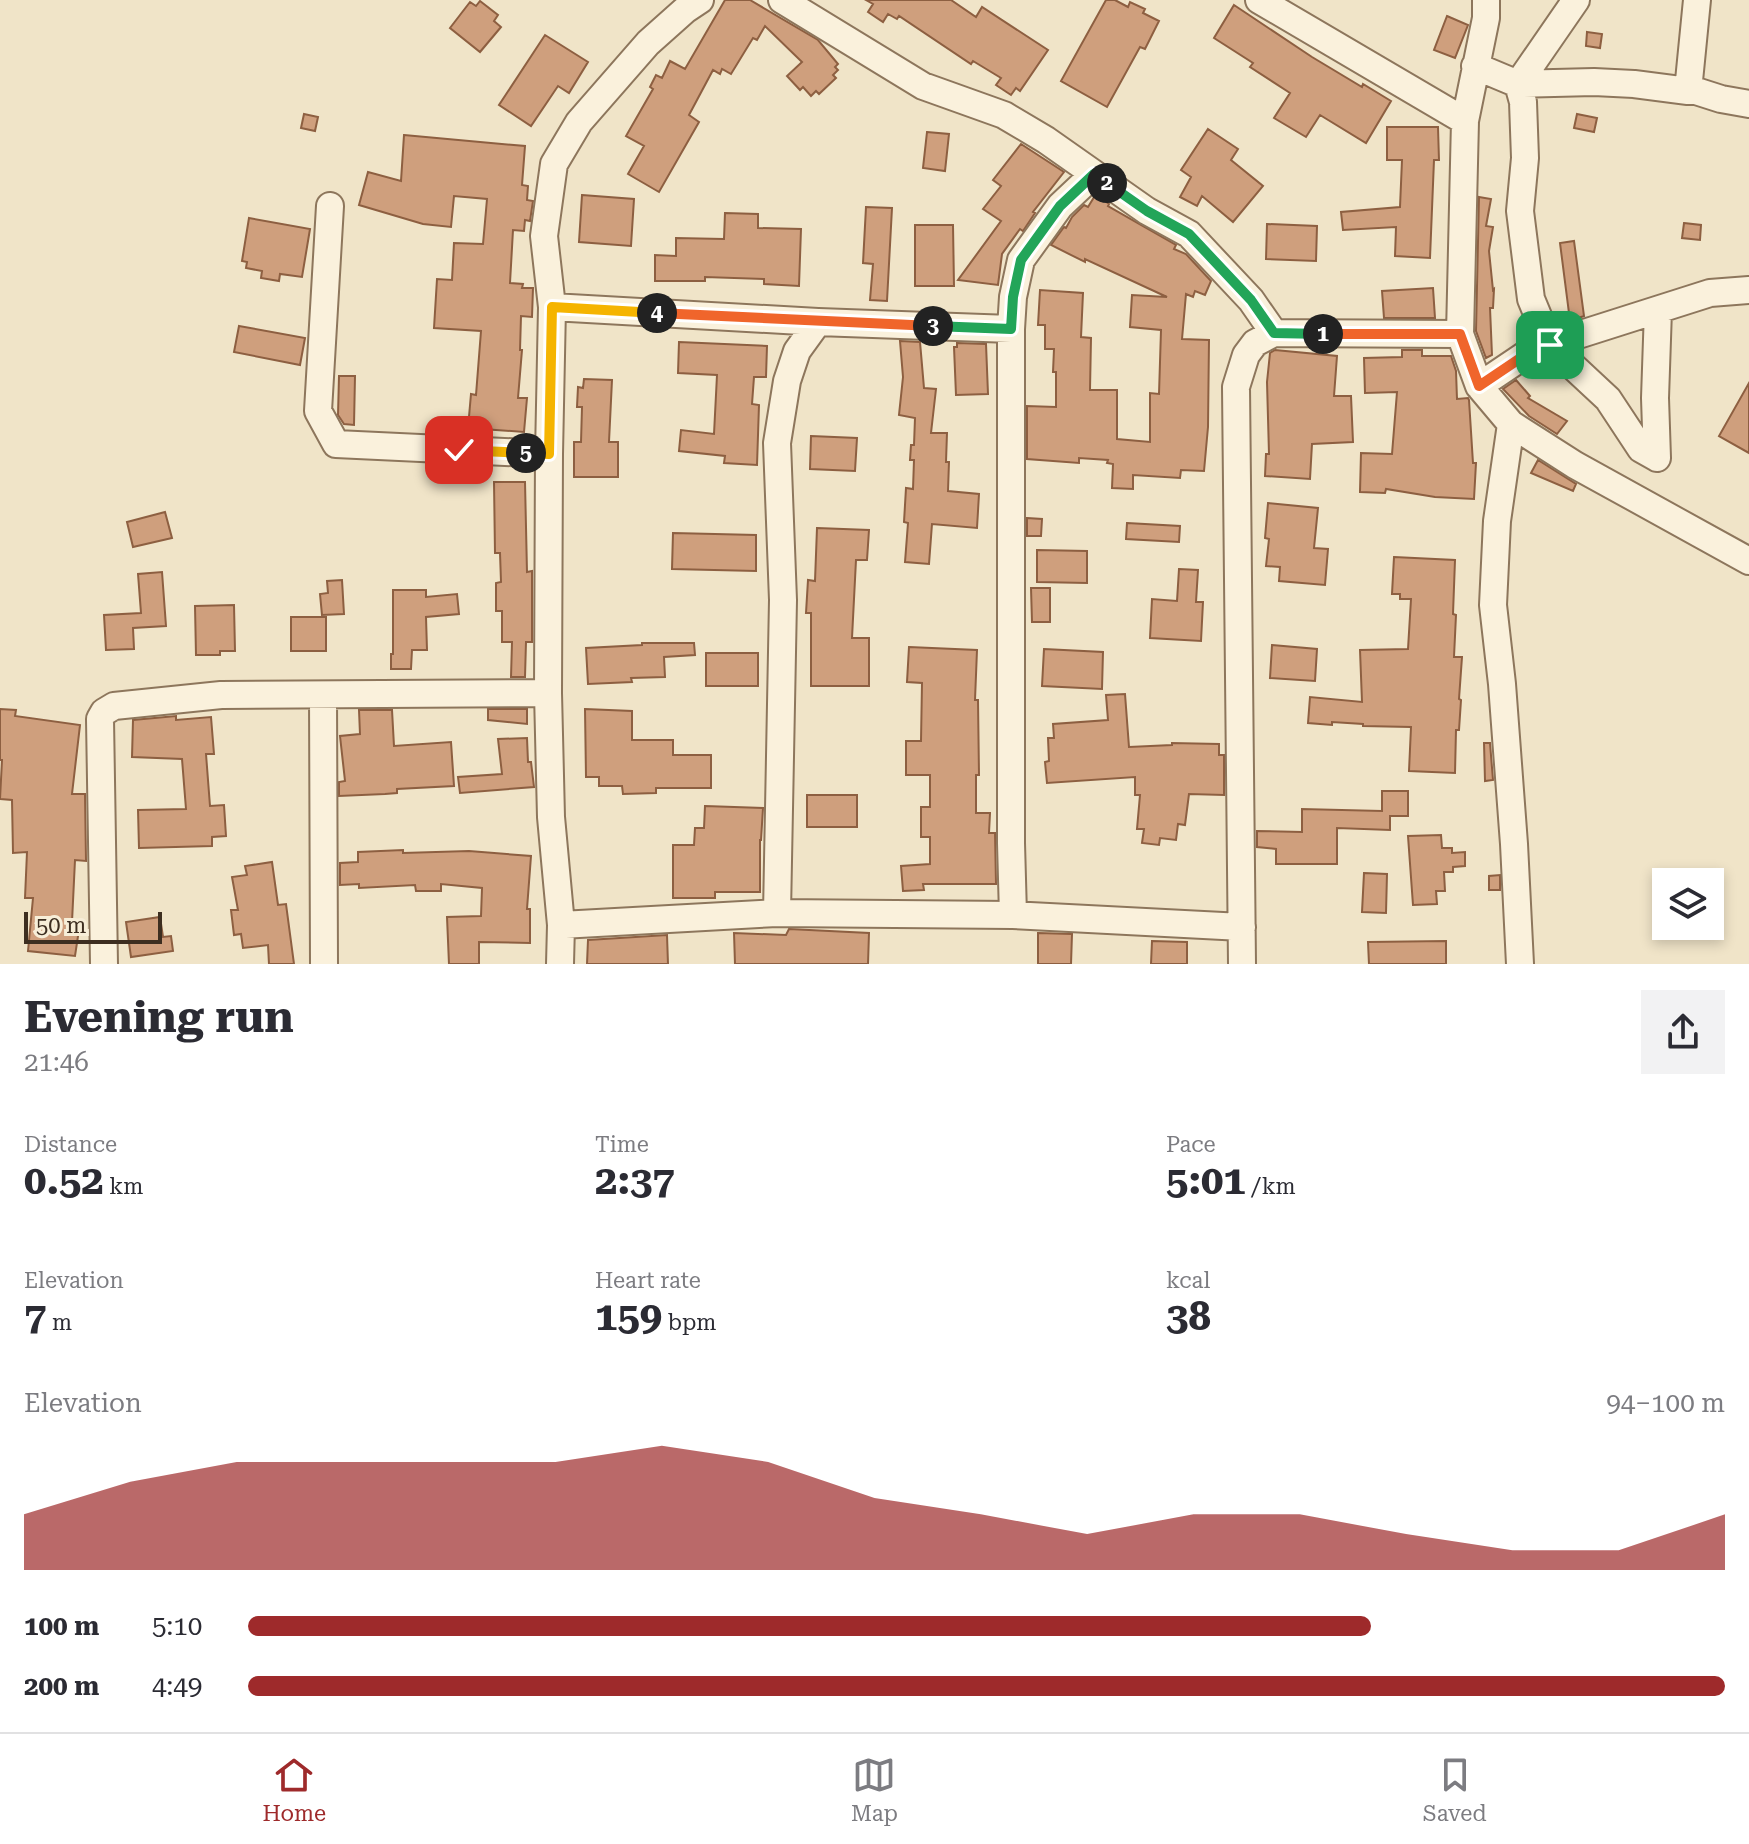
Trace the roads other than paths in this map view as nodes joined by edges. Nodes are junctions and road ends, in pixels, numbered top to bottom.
1 (700, 0) edge
2 (782, 0) edge
3 (1259, 0) edge
4 (1486, 0) edge
5 (1576, 0) edge
6 (1697, 0) edge
7 (1475, 66) junction
8 (1518, 84) junction
9 (1688, 91) junction
10 (1749, 104) edge
11 (1465, 121) junction
12 (1094, 174) junction
13 (330, 206) dead end
14 (1749, 290) edge
15 (552, 307) junction
16 (1658, 310) junction
17 (818, 322) junction
18 (1011, 329) junction
19 (1274, 333) junction
20 (1460, 334) junction
21 (1550, 345) junction
22 (1479, 386) junction
23 (1511, 424) junction
24 (549, 454) junction
25 (1749, 561) edge
26 (548, 693) junction
27 (323, 695) junction
28 (777, 913) junction
29 (1013, 915) junction
30 (561, 925) junction
31 (1242, 927) junction
32 (104, 964) edge
33 (324, 964) edge
34 (560, 964) edge
35 (1242, 964) edge
36 (1520, 964) edge

1 - 15 street
2 - 12 street
3 - 11 street
4 - 7 street
5 - 8 street
6 - 9 street
7 - 8 street
7 - 11 street
8 - 9 street
8 - 21 street
9 - 10 street
11 - 20 street
12 - 18 street
12 - 19 street
13 - 24 street
14 - 16 street
15 - 17 street
15 - 24 street
16 - 21 street
16 - 21 street
17 - 18 street
17 - 28 street
18 - 29 street
19 - 20 street
19 - 31 street
20 - 22 street
21 - 22 street
22 - 23 street
23 - 25 street
23 - 36 street
24 - 26 street
26 - 27 street
26 - 30 street
27 - 32 street
27 - 33 street
28 - 29 street
28 - 30 street
29 - 31 street
30 - 34 street
31 - 35 street

